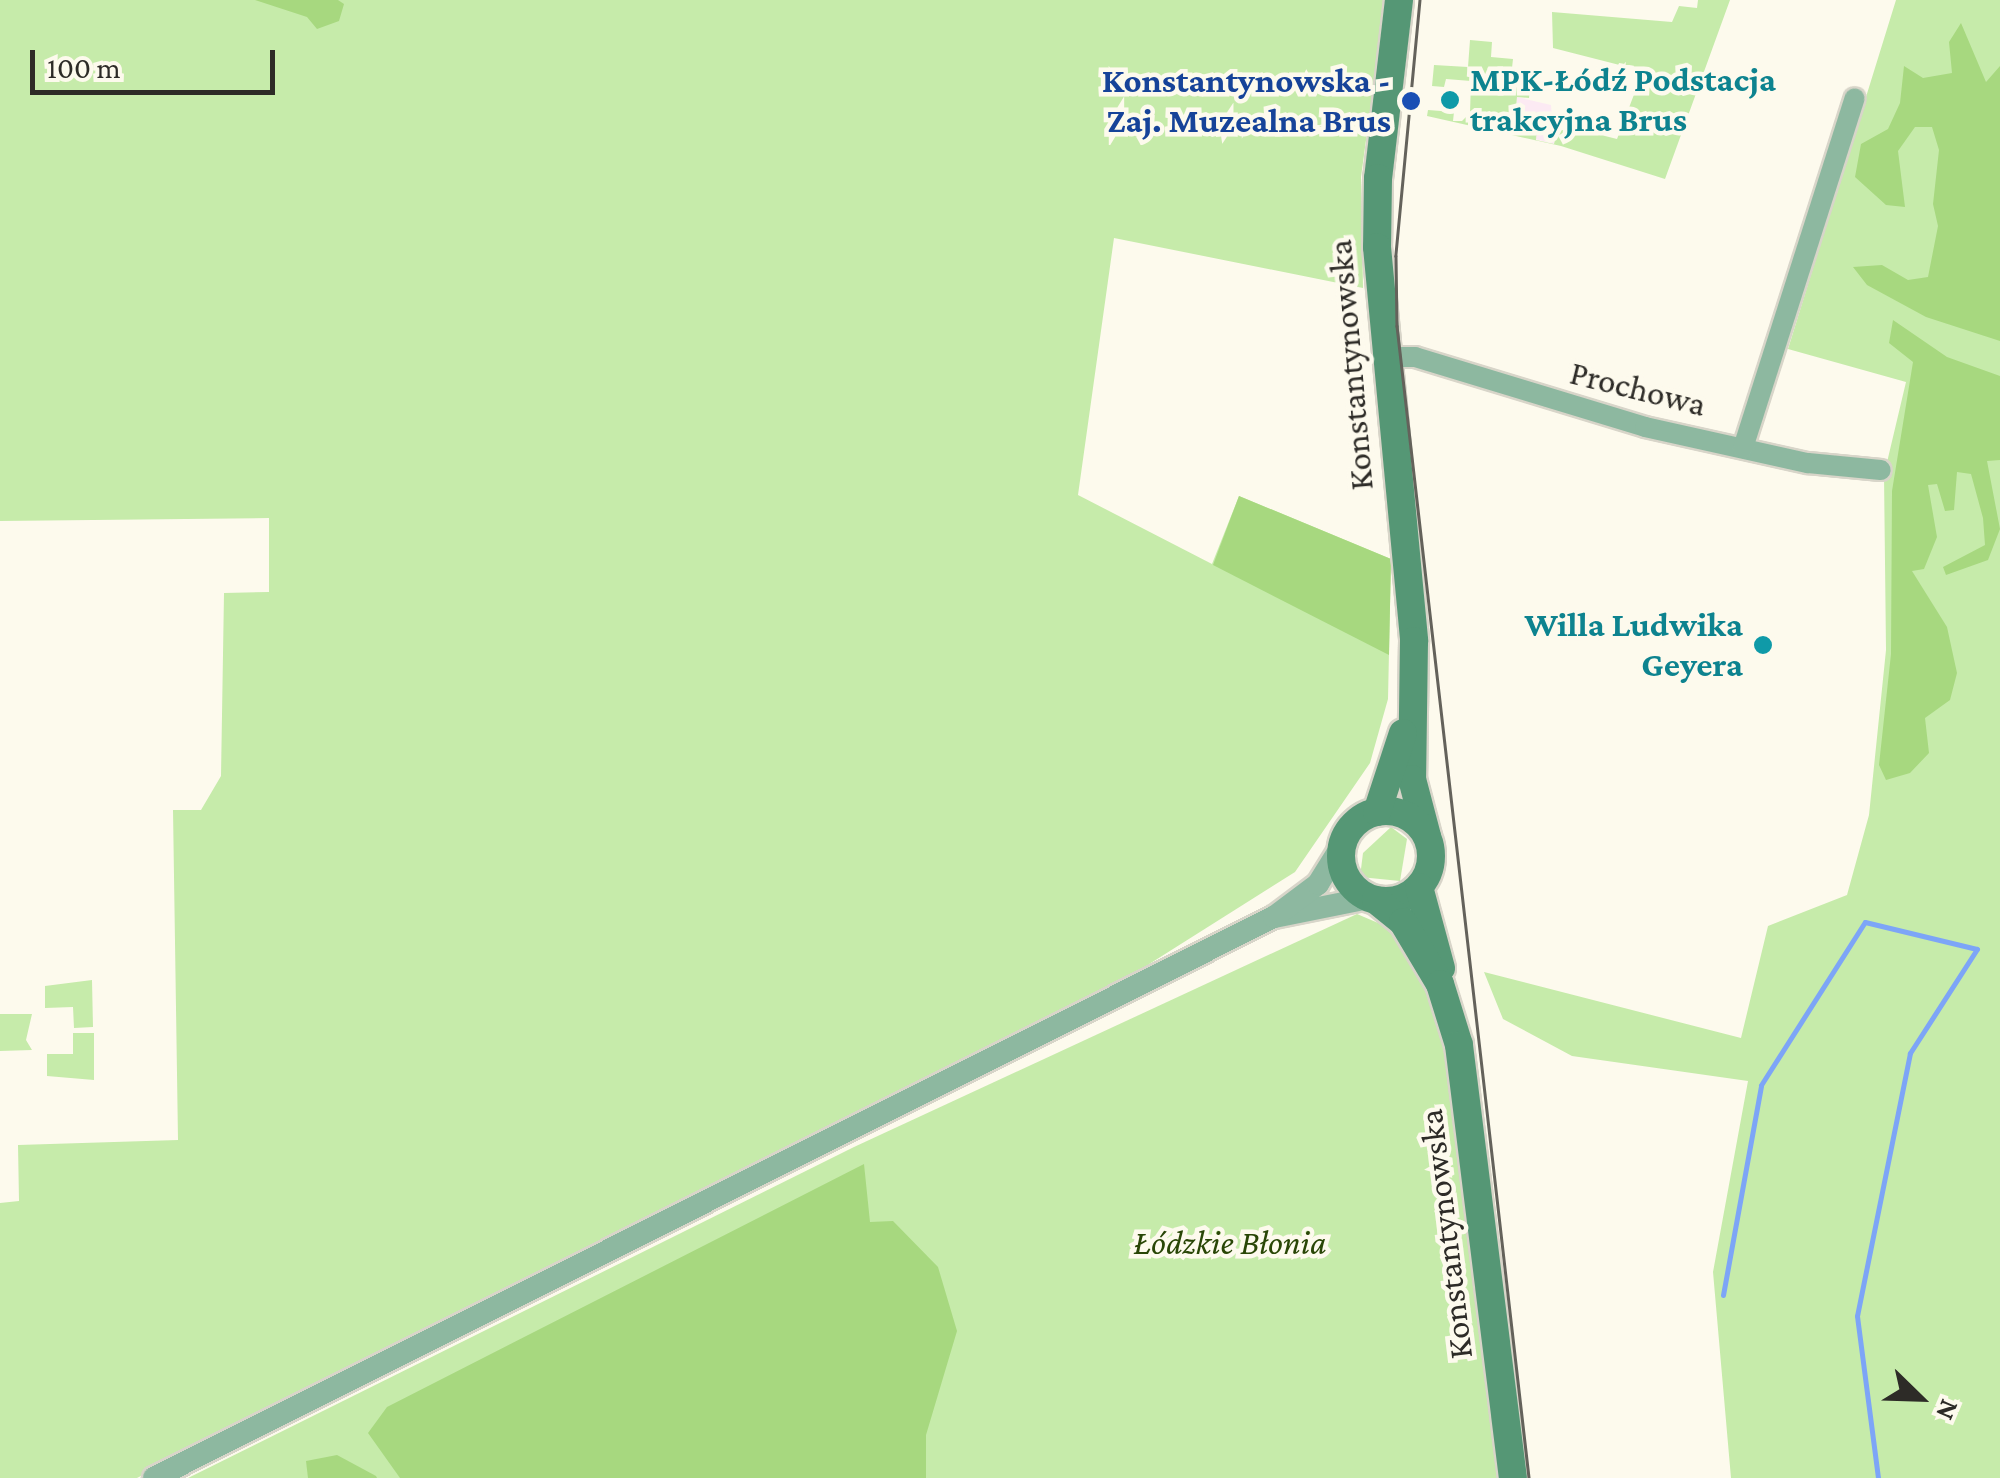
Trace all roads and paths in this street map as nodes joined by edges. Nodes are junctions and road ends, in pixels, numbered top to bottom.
1 (1399, 0) edge
2 (1855, 98) dead end
3 (1383, 356) junction
4 (1743, 448) junction
5 (1881, 470) dead end
6 (1411, 724) junction
7 (1377, 812) junction
8 (1427, 836) junction
9 (1342, 844) junction
10 (1419, 887) junction
11 (1373, 899) junction
12 (1274, 917) junction
13 (1440, 984) junction
14 (154, 1478) edge
15 (1512, 1478) edge

1 - 3 main road, Konstantynowska
2 - 4 street
3 - 4 street, Prochowa
3 - 6 main road, Konstantynowska
4 - 5 street, Prochowa
6 - 7 main road, Konstantynowska
6 - 8 main road, Konstantynowska
7 - 8 main road
7 - 9 main road
8 - 10 main road
9 - 11 main road
9 - 12 street
10 - 11 main road
10 - 13 main road, Konstantynowska
11 - 12 street
11 - 13 main road, Konstantynowska
12 - 14 street
13 - 15 main road, Konstantynowska

